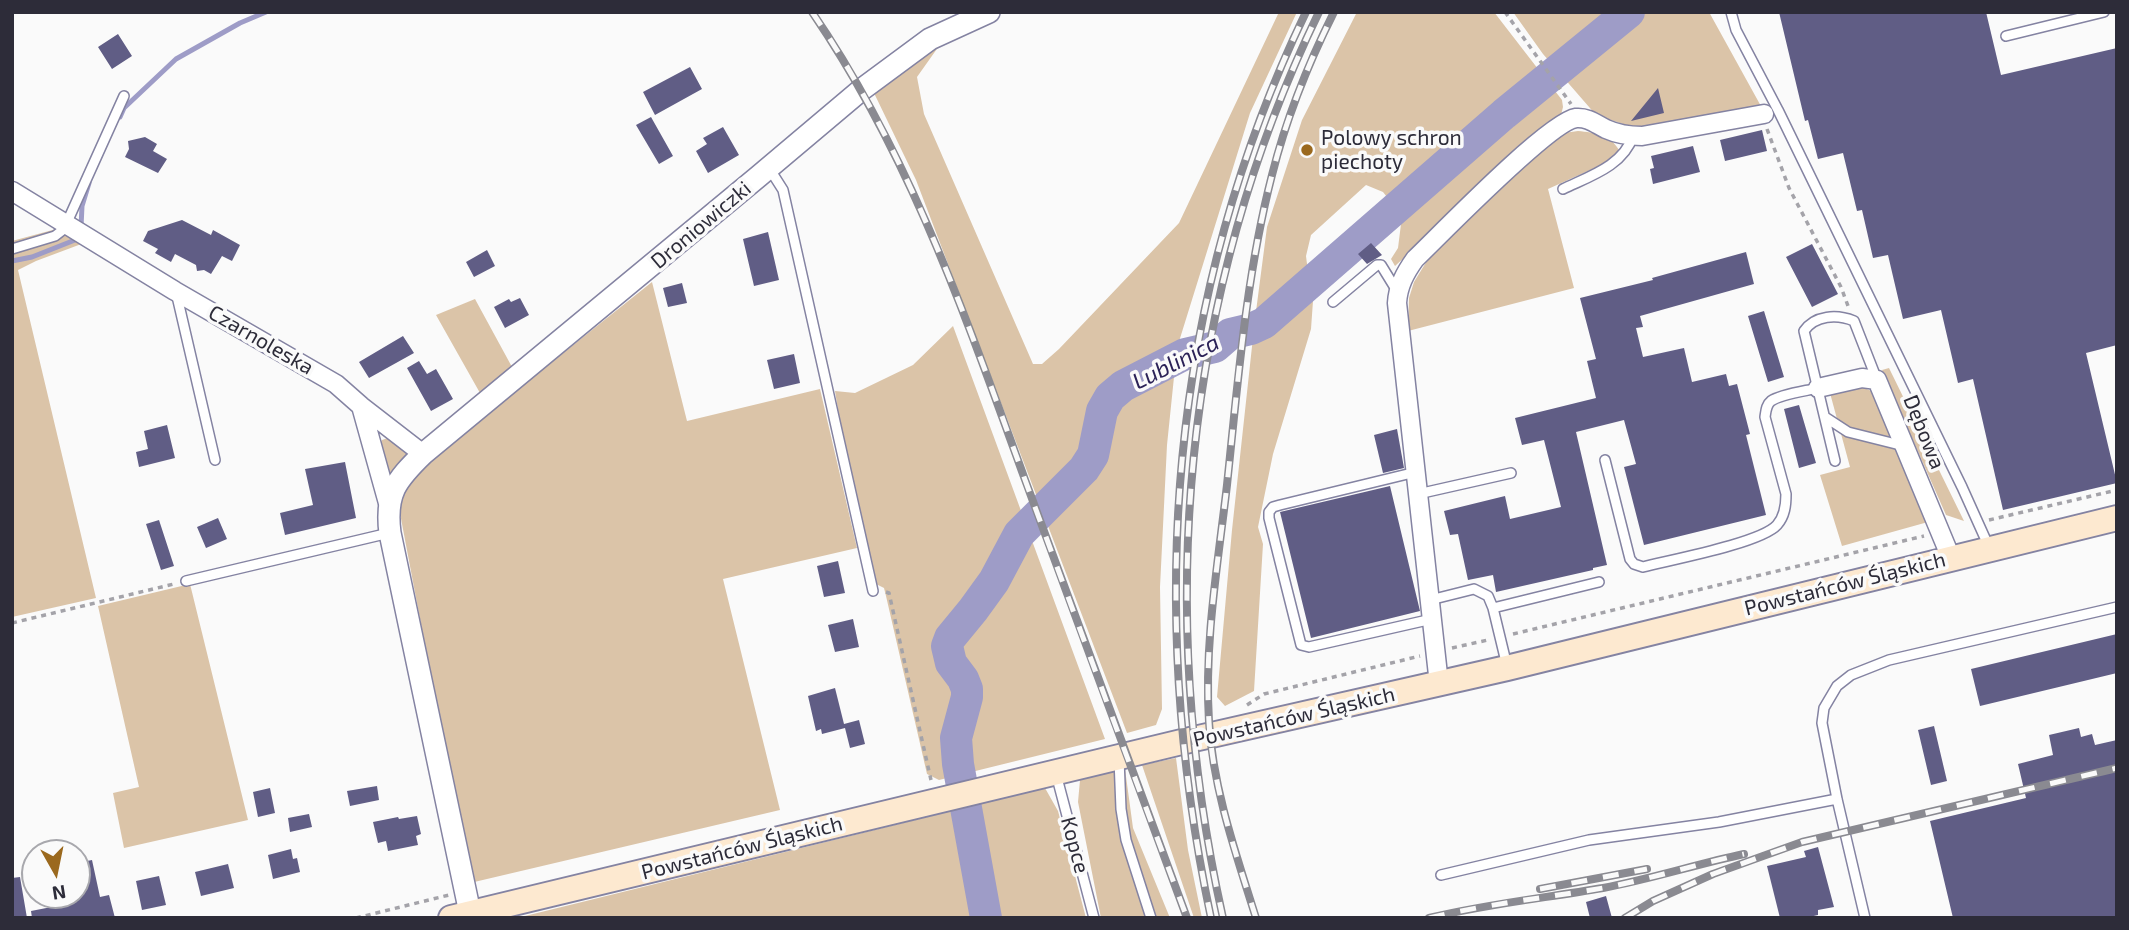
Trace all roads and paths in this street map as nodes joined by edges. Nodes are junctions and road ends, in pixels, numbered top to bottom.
1 (989, 12) edge
2 (1505, 12) edge
3 (1731, 12) edge
4 (2105, 12) edge
5 (2006, 36) dead end
6 (124, 96) dead end
7 (1767, 113) junction
8 (1578, 118) junction
9 (1633, 136) junction
10 (769, 168) junction
11 (1563, 189) dead end
12 (12, 191) edge
13 (67, 224) junction
14 (12, 249) edge
15 (175, 290) junction
16 (1398, 292) junction
17 (1333, 302) dead end
18 (1854, 321) junction
19 (1877, 380) junction
20 (1818, 388) junction
21 (360, 406) junction
22 (1825, 417) junction
23 (1905, 446) junction
24 (423, 454) junction
25 (215, 460) dead end
26 (1605, 460) dead end
27 (1835, 461) dead end
28 (1416, 472) junction
29 (1511, 473) dead end
30 (2117, 490) edge
31 (1418, 494) junction
32 (388, 503) junction
33 (2117, 519) edge
34 (1979, 522) junction
35 (1940, 532) junction
36 (390, 533) junction
37 (1990, 549) junction
38 (1951, 558) junction
39 (186, 581) joint
40 (1599, 582) dead end
41 (873, 591) joint
42 (1430, 600) junction
43 (2117, 607) edge
44 (1493, 608) junction
45 (1432, 619) junction
46 (12, 623) edge
47 (1500, 637) junction
48 (1435, 652) junction
49 (1507, 668) junction
50 (1439, 684) junction
51 (1246, 706) dead end
52 (1119, 758) junction
53 (1056, 772) junction
54 (1837, 799) junction
55 (939, 800) junction
56 (1441, 875) dead end
57 (461, 915) edge
58 (1094, 918) edge
59 (1151, 918) edge
60 (1865, 918) edge

1 - 10 street, Droniowiczki
2 - 8 path
3 - 7 lane
4 - 5 lane
6 - 13 lane
7 - 9 street
7 - 18 path
7 - 34 lane
8 - 9 street
8 - 16 street
9 - 11 lane
10 - 24 street, Droniowiczki
10 - 41 lane
12 - 13 street, Czarnoleska
13 - 14 lane
13 - 15 street, Czarnoleska
15 - 21 street, Czarnoleska
15 - 25 lane
16 - 17 lane
16 - 28 street
18 - 19 lane
18 - 20 lane
19 - 20 street, Dębowa
19 - 23 street, Dębowa
20 - 22 lane
20 - 26 lane
21 - 24 street, Czarnoleska
21 - 32 street
22 - 23 lane
22 - 27 lane
23 - 35 street, Dębowa
24 - 32 street
28 - 31 street
28 - 45 lane
29 - 31 lane
30 - 34 path
31 - 42 street
32 - 36 street
33 - 37 main road, Powstańców Śląskich
34 - 37 lane
35 - 38 street, Dębowa
35 - 47 path
36 - 39 lane
36 - 57 street
37 - 38 main road, Powstańców Śląskich
38 - 49 main road, Powstańców Śląskich
39 - 46 path
40 - 44 lane
41 - 55 path
42 - 44 lane
42 - 45 street
43 - 54 lane
44 - 47 lane
45 - 48 street
47 - 48 path
47 - 49 lane
48 - 50 street
48 - 51 path
49 - 50 main road, Powstańców Śląskich
50 - 52 main road, Powstańców Śląskich
52 - 53 main road, Powstańców Śląskich
52 - 59 lane
53 - 55 main road, Powstańców Śląskich
53 - 58 lane, Kopce
54 - 56 lane
54 - 60 lane
55 - 57 main road, Powstańców Śląskich

